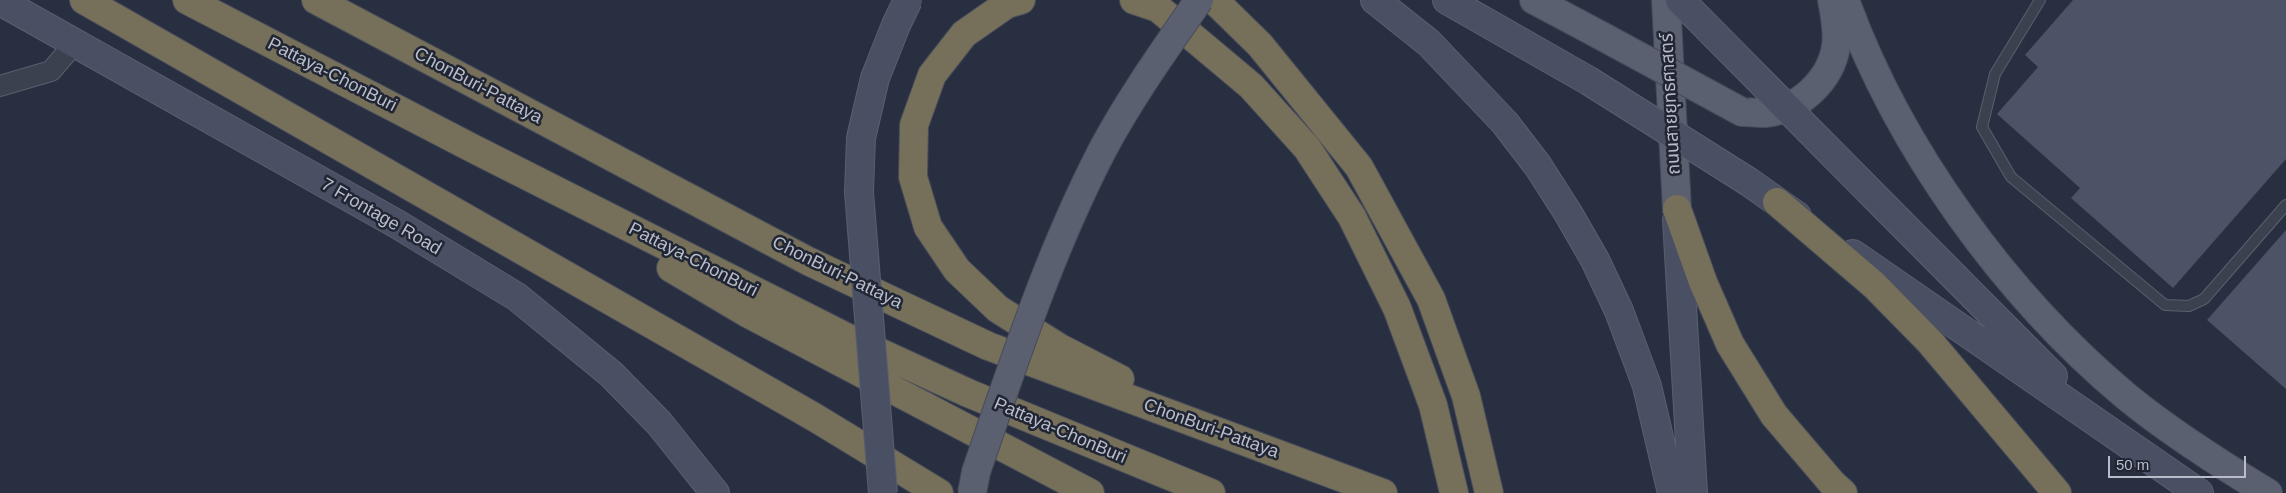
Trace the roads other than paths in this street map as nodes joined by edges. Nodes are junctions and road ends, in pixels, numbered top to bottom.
1 (84, 0) edge
2 (187, 0) edge
3 (316, 0) edge
4 (908, 0) edge
5 (1021, 0) edge
6 (1134, 0) edge
7 (1199, 0) edge
8 (1214, 0) edge
9 (1375, 0) edge
10 (1448, 0) edge
11 (1534, 0) edge
12 (1666, 0) edge
13 (1680, 0) edge
14 (1832, 0) edge
15 (1846, 0) edge
16 (2040, 0) edge
17 (0, 1) edge
18 (75, 43) junction
19 (0, 86) edge
20 (472, 148) junction
21 (1777, 202) junction
22 (2286, 205) edge
23 (1677, 209) junction
24 (1036, 299) junction
25 (1244, 442) junction
26 (2158, 464) junction
27 (715, 493) edge
28 (883, 493) edge
29 (939, 493) edge
30 (972, 493) edge
31 (992, 493) edge
32 (1090, 493) edge
33 (1211, 493) edge
34 (1383, 493) edge
35 (1454, 493) edge
36 (1489, 493) edge
37 (1672, 493) edge
38 (1693, 493) edge
39 (1843, 493) edge
40 (2057, 493) edge
41 (2199, 493) edge
42 (2268, 493) edge

1 - 29 highway
2 - 20 highway, Pattaya-ChonBuri
3 - 25 highway, ChonBuri-Pattaya
4 - 28 main road, bridge
5 - 25 highway
6 - 35 highway
7 - 24 main road, bridge
8 - 36 highway
9 - 37 main road
10 - 21 main road, bridge
11 - 14 main road, bridge
12 - 23 main road, ถนนสายยุทธศาสตร์
13 - 26 main road, bridge
15 - 42 main road
16 - 22 lane
17 - 18 main road, 7 Frontage Road
18 - 19 street
18 - 27 main road, 7 Frontage Road
20 - 32 highway
20 - 33 highway, Pattaya-ChonBuri
21 - 26 main road
21 - 40 highway
23 - 38 main road
23 - 39 highway
24 - 30 main road, bridge
24 - 31 main road, bridge
25 - 34 highway, ChonBuri-Pattaya
26 - 41 main road

